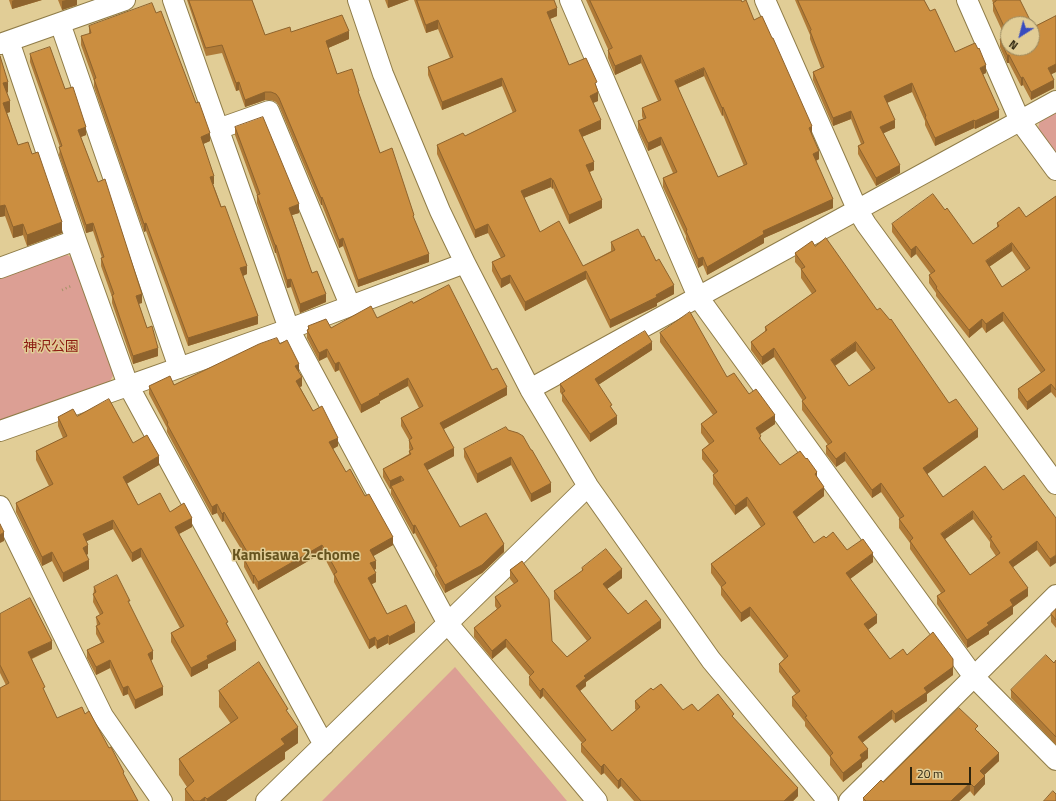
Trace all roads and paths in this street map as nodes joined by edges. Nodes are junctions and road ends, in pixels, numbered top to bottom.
1 (124, 0) edge
2 (173, 0) edge
3 (358, 0) edge
4 (570, 0) edge
5 (765, 0) edge
6 (967, 0) edge
7 (60, 23) junction
8 (4, 42) edge
9 (1056, 101) edge
10 (1020, 121) junction
11 (218, 129) junction
12 (1056, 170) edge
13 (857, 209) junction
14 (76, 240) junction
15 (465, 263) junction
16 (0, 268) edge
17 (698, 297) junction
18 (350, 305) junction
19 (289, 328) junction
20 (179, 368) junction
21 (128, 385) junction
22 (530, 389) junction
23 (0, 431) edge
24 (1056, 484) edge
25 (588, 486) junction
26 (0, 506) edge
27 (1056, 595) edge
28 (448, 624) junction
29 (974, 677) junction
30 (324, 745) junction
31 (1056, 760) edge
32 (162, 801) edge
33 (266, 801) edge
34 (597, 801) edge
35 (828, 801) edge
36 (849, 801) edge

1 - 7 street
2 - 11 street
3 - 15 street
4 - 17 street
5 - 13 street
6 - 10 street
7 - 8 street
7 - 20 street
8 - 14 street
9 - 10 street
10 - 12 street
10 - 13 street
11 - 18 street
11 - 19 street
13 - 17 street
13 - 24 street
14 - 16 street
14 - 21 street
15 - 18 street
15 - 22 street
17 - 22 street
17 - 29 street
18 - 19 street
19 - 20 street
19 - 28 street
20 - 21 street
21 - 23 street
21 - 30 street
22 - 25 street
25 - 28 street
25 - 35 street
26 - 32 street
27 - 29 street
28 - 30 street
28 - 34 street
29 - 31 street
29 - 36 street
30 - 33 street

